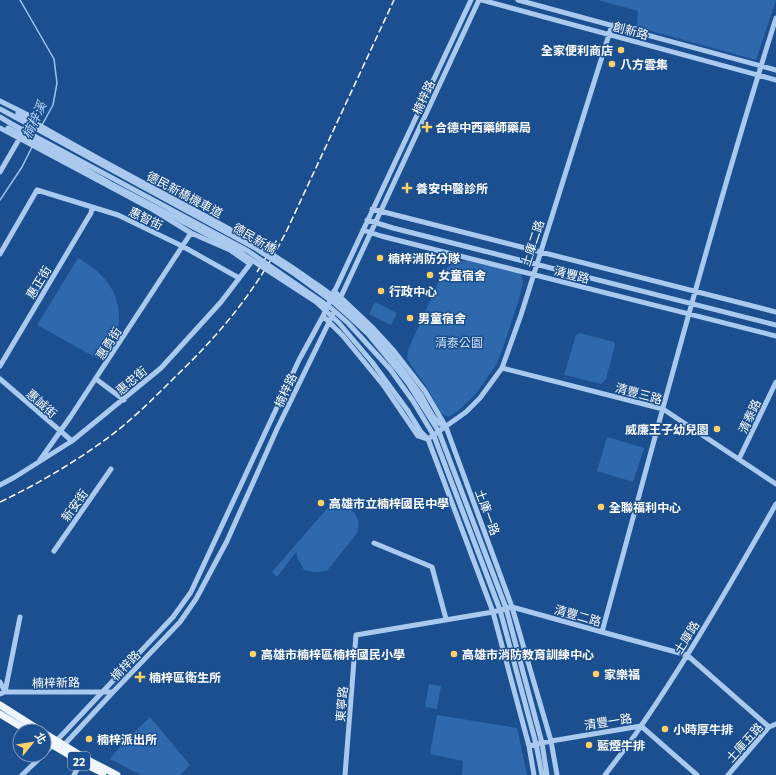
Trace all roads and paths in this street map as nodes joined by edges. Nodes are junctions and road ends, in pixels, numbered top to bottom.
1 (471, 0) edge
2 (480, 0) edge
3 (518, 0) edge
4 (776, 18) edge
5 (612, 26) junction
6 (609, 35) junction
7 (761, 66) junction
8 (776, 70) edge
9 (758, 75) junction
10 (776, 80) edge
11 (0, 101) edge
12 (0, 109) edge
13 (16, 115) junction
14 (0, 117) edge
15 (0, 124) edge
16 (0, 128) edge
17 (22, 140) junction
18 (0, 172) edge
19 (92, 208) junction
20 (372, 209) junction
21 (382, 212) junction
22 (367, 220) junction
23 (376, 223) junction
24 (363, 230) junction
25 (191, 233) junction
26 (372, 233) junction
27 (182, 246) junction
28 (540, 252) junction
29 (0, 254) edge
30 (536, 264) junction
31 (532, 275) junction
32 (239, 278) junction
33 (334, 291) junction
34 (696, 292) junction
35 (341, 297) junction
36 (692, 303) junction
37 (776, 312) edge
38 (689, 314) junction
39 (323, 316) junction
40 (330, 322) junction
41 (776, 325) edge
42 (776, 336) edge
43 (0, 366) edge
44 (502, 368) junction
45 (0, 379) edge
46 (96, 380) junction
47 (776, 382) edge
48 (124, 400) junction
49 (663, 409) junction
50 (446, 427) junction
51 (60, 432) junction
52 (436, 434) junction
53 (428, 439) junction
54 (72, 441) junction
55 (739, 459) junction
56 (38, 462) junction
57 (110, 469) dead end
58 (776, 484) edge
59 (0, 485) edge
60 (776, 504) edge
61 (374, 543) dead end
62 (54, 551) dead end
63 (509, 608) junction
64 (500, 610) junction
65 (493, 612) junction
66 (20, 617) dead end
67 (446, 619) junction
68 (602, 632) junction
69 (687, 655) junction
70 (0, 682) edge
71 (103, 691) junction
72 (113, 692) junction
73 (2, 693) edge
74 (0, 705) edge
75 (0, 714) edge
76 (15, 723) edge
77 (28, 723) edge
78 (776, 724) edge
79 (641, 726) junction
80 (769, 727) junction
81 (551, 741) junction
82 (54, 743) junction
83 (539, 743) junction
84 (64, 745) junction
85 (529, 746) junction
86 (81, 762) junction
87 (34, 763) edge
88 (22, 775) edge
89 (74, 775) edge
90 (107, 775) edge
91 (117, 775) edge
92 (345, 775) edge
93 (534, 775) edge
94 (542, 775) edge
95 (547, 775) edge
96 (557, 775) edge
97 (605, 775) edge
98 (697, 775) edge
99 (728, 775) edge

1 - 20 street, 楠梓路
2 - 6 street, 創新路
2 - 21 street, 楠梓路
3 - 5 street, 創新路
4 - 7 street
5 - 6 street, 土庫二路
5 - 7 street, 創新路
6 - 9 street, 創新路
6 - 28 street, 土庫二路
7 - 8 street, 創新路
7 - 9 street
9 - 10 street, 創新路
9 - 34 street
11 - 13 street
11 - 17 street
12 - 13 street
13 - 50 street, 德民新橋機車道, bridge
13 - 52 street, 德民新橋, bridge
14 - 52 street, 德民新橋, bridge
15 - 53 street, bridge
16 - 17 street
17 - 18 street
17 - 25 street
19 - 27 street, 惠智街
19 - 29 street, 惠智街
19 - 43 street, 惠正街
20 - 21 street, 清豐路
20 - 22 street, 楠梓路
21 - 23 street, 楠梓路
21 - 28 street, 清豐路
22 - 23 street, 清豐路
22 - 24 street, 楠梓路
23 - 26 street, 楠梓路
23 - 30 street, 清豐路
24 - 26 street, 清豐路
24 - 33 street, 楠梓路
25 - 27 street, 惠勇街
25 - 32 street, 惠忠街
26 - 31 street, 清豐路
26 - 35 street, 楠梓路
27 - 32 street, 惠智街
27 - 46 street, 惠勇街
28 - 30 street, 土庫二路
28 - 34 street, 清豐路
30 - 31 street, 土庫二路
30 - 36 street, 清豐路
31 - 38 street, 清豐路
31 - 44 street, 土庫二路
32 - 48 street, 惠忠街
33 - 35 street, 土庫一路
33 - 39 street, 楠梓路
34 - 36 street
34 - 37 street, 清豐路
35 - 40 street, 楠梓路
35 - 50 street, 土庫一路
36 - 38 street
36 - 41 street, 清豐路
38 - 42 street, 清豐路
38 - 49 street
39 - 40 street
39 - 71 street, 楠梓路
40 - 53 street
40 - 72 street, 楠梓路
44 - 49 street, 清豐三路
44 - 50 street, 土庫二路
45 - 51 street, 惠誠街
46 - 48 street
46 - 51 street, 惠勇街
47 - 55 street, 清泰路
48 - 54 street, 惠忠街
49 - 55 street, 清豐三路
49 - 68 street
50 - 52 street, 土庫二路
50 - 63 street, 土庫一路
51 - 54 street, 惠誠街
51 - 56 street, 惠勇街
52 - 53 street, 土庫二路
52 - 63 street, 土庫一路
52 - 64 street, 土庫一路
53 - 65 street
54 - 56 street, 惠忠街
55 - 58 street, 清豐三路
56 - 59 street, 惠忠街
57 - 62 street, 新安街
60 - 69 street, 土庫路
61 - 67 street
63 - 64 street
63 - 68 street, 清豐二路
63 - 81 street, 土庫一路
63 - 83 street, 土庫一路
64 - 65 street
64 - 83 street, 土庫一路
65 - 67 street
65 - 85 street
66 - 73 street
67 - 92 street, 東寧路
68 - 69 street, 清豐二路
69 - 79 street, 土庫路
69 - 80 street, 清豐二路
70 - 73 street
71 - 72 street, 楠梓新路
71 - 73 street, 楠梓新路
71 - 82 street, 楠梓路
72 - 84 street, 楠梓路
74 - 77 main road
75 - 76 main road
78 - 80 street, 土庫五路
79 - 81 street, 清豐一路
79 - 97 street, 土庫路
79 - 98 street, 清豐一路
80 - 99 street, 土庫五路
81 - 83 street, 清豐一路
81 - 96 street, 土庫一路
82 - 84 main road, 22
82 - 86 main road, 22
83 - 85 street, 清豐一路
83 - 94 street, 土庫一路
83 - 95 street, 土庫一路
84 - 91 main road, 22
85 - 93 street
86 - 89 street
86 - 90 main road, 22
87 - 88 street, 楠梓路

